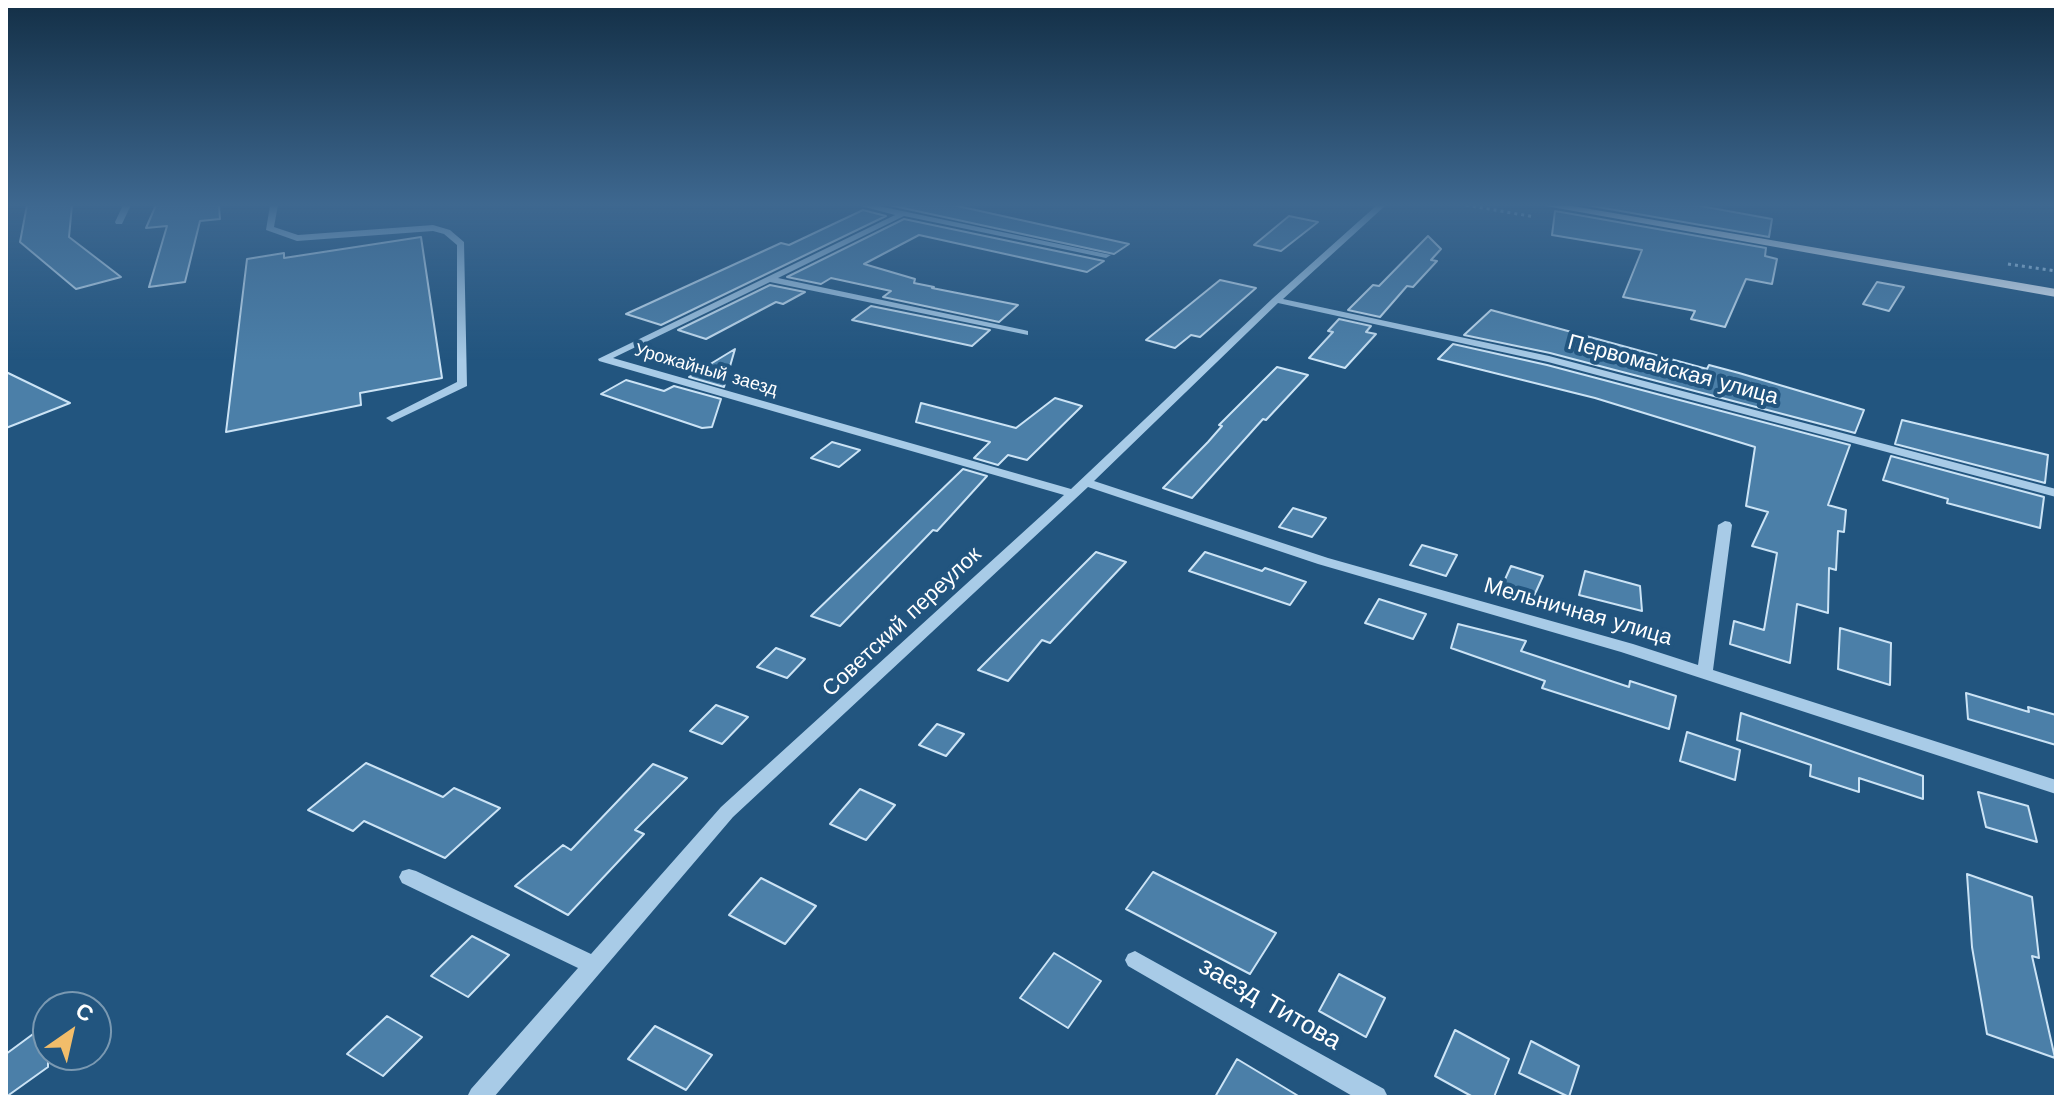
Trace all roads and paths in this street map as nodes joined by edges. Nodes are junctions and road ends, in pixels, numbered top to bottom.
1 (461, 256) edge
2 (816, 256) edge
3 (1325, 256) edge
4 (1844, 256) edge
5 (770, 279) junction
6 (2056, 293) edge
7 (1276, 300) junction
8 (1024, 333) dead end
9 (392, 418) dead end
10 (1086, 482) junction
11 (2056, 493) edge
12 (1073, 494) junction
13 (1725, 525) dead end
14 (1705, 674) junction
15 (2056, 787) edge
16 (409, 877) dead end
17 (1135, 960) dead end
18 (594, 965) junction
19 (479, 1097) edge
20 (1376, 1097) edge

1 - 9 street
2 - 5 street, Урожайный заезд
3 - 7 street, Советский переулок
4 - 6 main road
5 - 8 street
5 - 12 street, Урожайный заезд
7 - 10 street, Советский переулок
7 - 11 street, Первомайская улица
10 - 12 street, Советский переулок
10 - 14 street, Мельничная улица
12 - 18 street, Советский переулок
13 - 14 street
14 - 15 street, Мельничная улица
16 - 18 street
17 - 20 street, заезд Титова
18 - 19 street, Советский переулок

